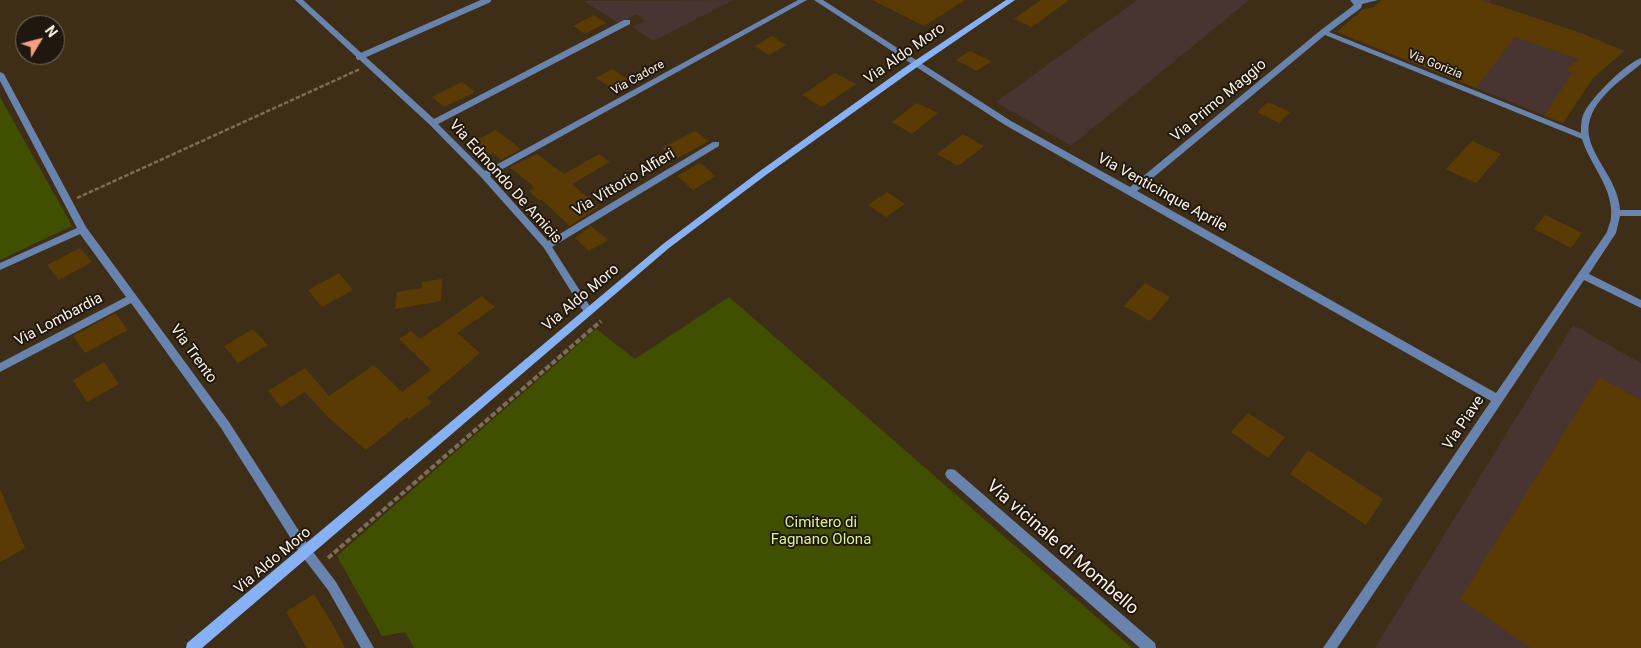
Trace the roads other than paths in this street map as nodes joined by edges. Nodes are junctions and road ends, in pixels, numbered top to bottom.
1 (299, 0) edge
2 (488, 0) edge
3 (803, 0) edge
4 (818, 0) edge
5 (1011, 0) edge
6 (1374, 0) edge
7 (1356, 2) edge
8 (627, 22) dead end
9 (1324, 32) junction
10 (359, 57) junction
11 (1641, 60) edge
12 (916, 64) junction
13 (0, 74) edge
14 (432, 123) junction
15 (1584, 137) junction
16 (716, 144) dead end
17 (484, 175) junction
18 (1131, 191) junction
19 (1618, 213) junction
20 (1641, 213) edge
21 (82, 229) junction
22 (547, 246) junction
23 (0, 267) edge
24 (1583, 275) junction
25 (132, 298) junction
26 (1641, 304) edge
27 (588, 311) junction
28 (0, 368) edge
29 (1499, 400) junction
30 (950, 474) dead end
31 (306, 552) junction
32 (192, 648) edge
33 (368, 648) edge
34 (1150, 648) edge
35 (1329, 648) edge

1 - 10 street, Via Edmondo De Amicis
2 - 10 lane
3 - 17 street, Via Cadore
4 - 12 street, Via Venticinque Aprile
5 - 12 main road, Via Aldo Moro
6 - 7 street
7 - 9 street
8 - 14 street, Via Edmondo De Amicis
9 - 15 street, Via Gorizia
9 - 18 street, Via Primo Maggio
10 - 14 street, Via Edmondo De Amicis
11 - 15 street
12 - 18 street, Via Venticinque Aprile
12 - 27 main road, Via Aldo Moro
13 - 21 street, Via Trento
14 - 17 street, Via Edmondo De Amicis
15 - 19 street
16 - 22 street, Via Vittorio Alfieri
17 - 22 street, Via Edmondo De Amicis
18 - 29 street, Via Venticinque Aprile
19 - 20 street
19 - 24 street, Via Piave
21 - 23 street
21 - 25 street, Via Trento
22 - 27 street, Via Edmondo De Amicis
24 - 26 street
24 - 29 street, Via Piave
25 - 28 street, Via Lombardia
25 - 31 street, Via Trento
27 - 31 main road, Via Aldo Moro
29 - 35 street, Via Piave
30 - 34 street, Via vicinale di Mombello
31 - 32 main road, Via Aldo Moro
31 - 33 street, Via Trento

